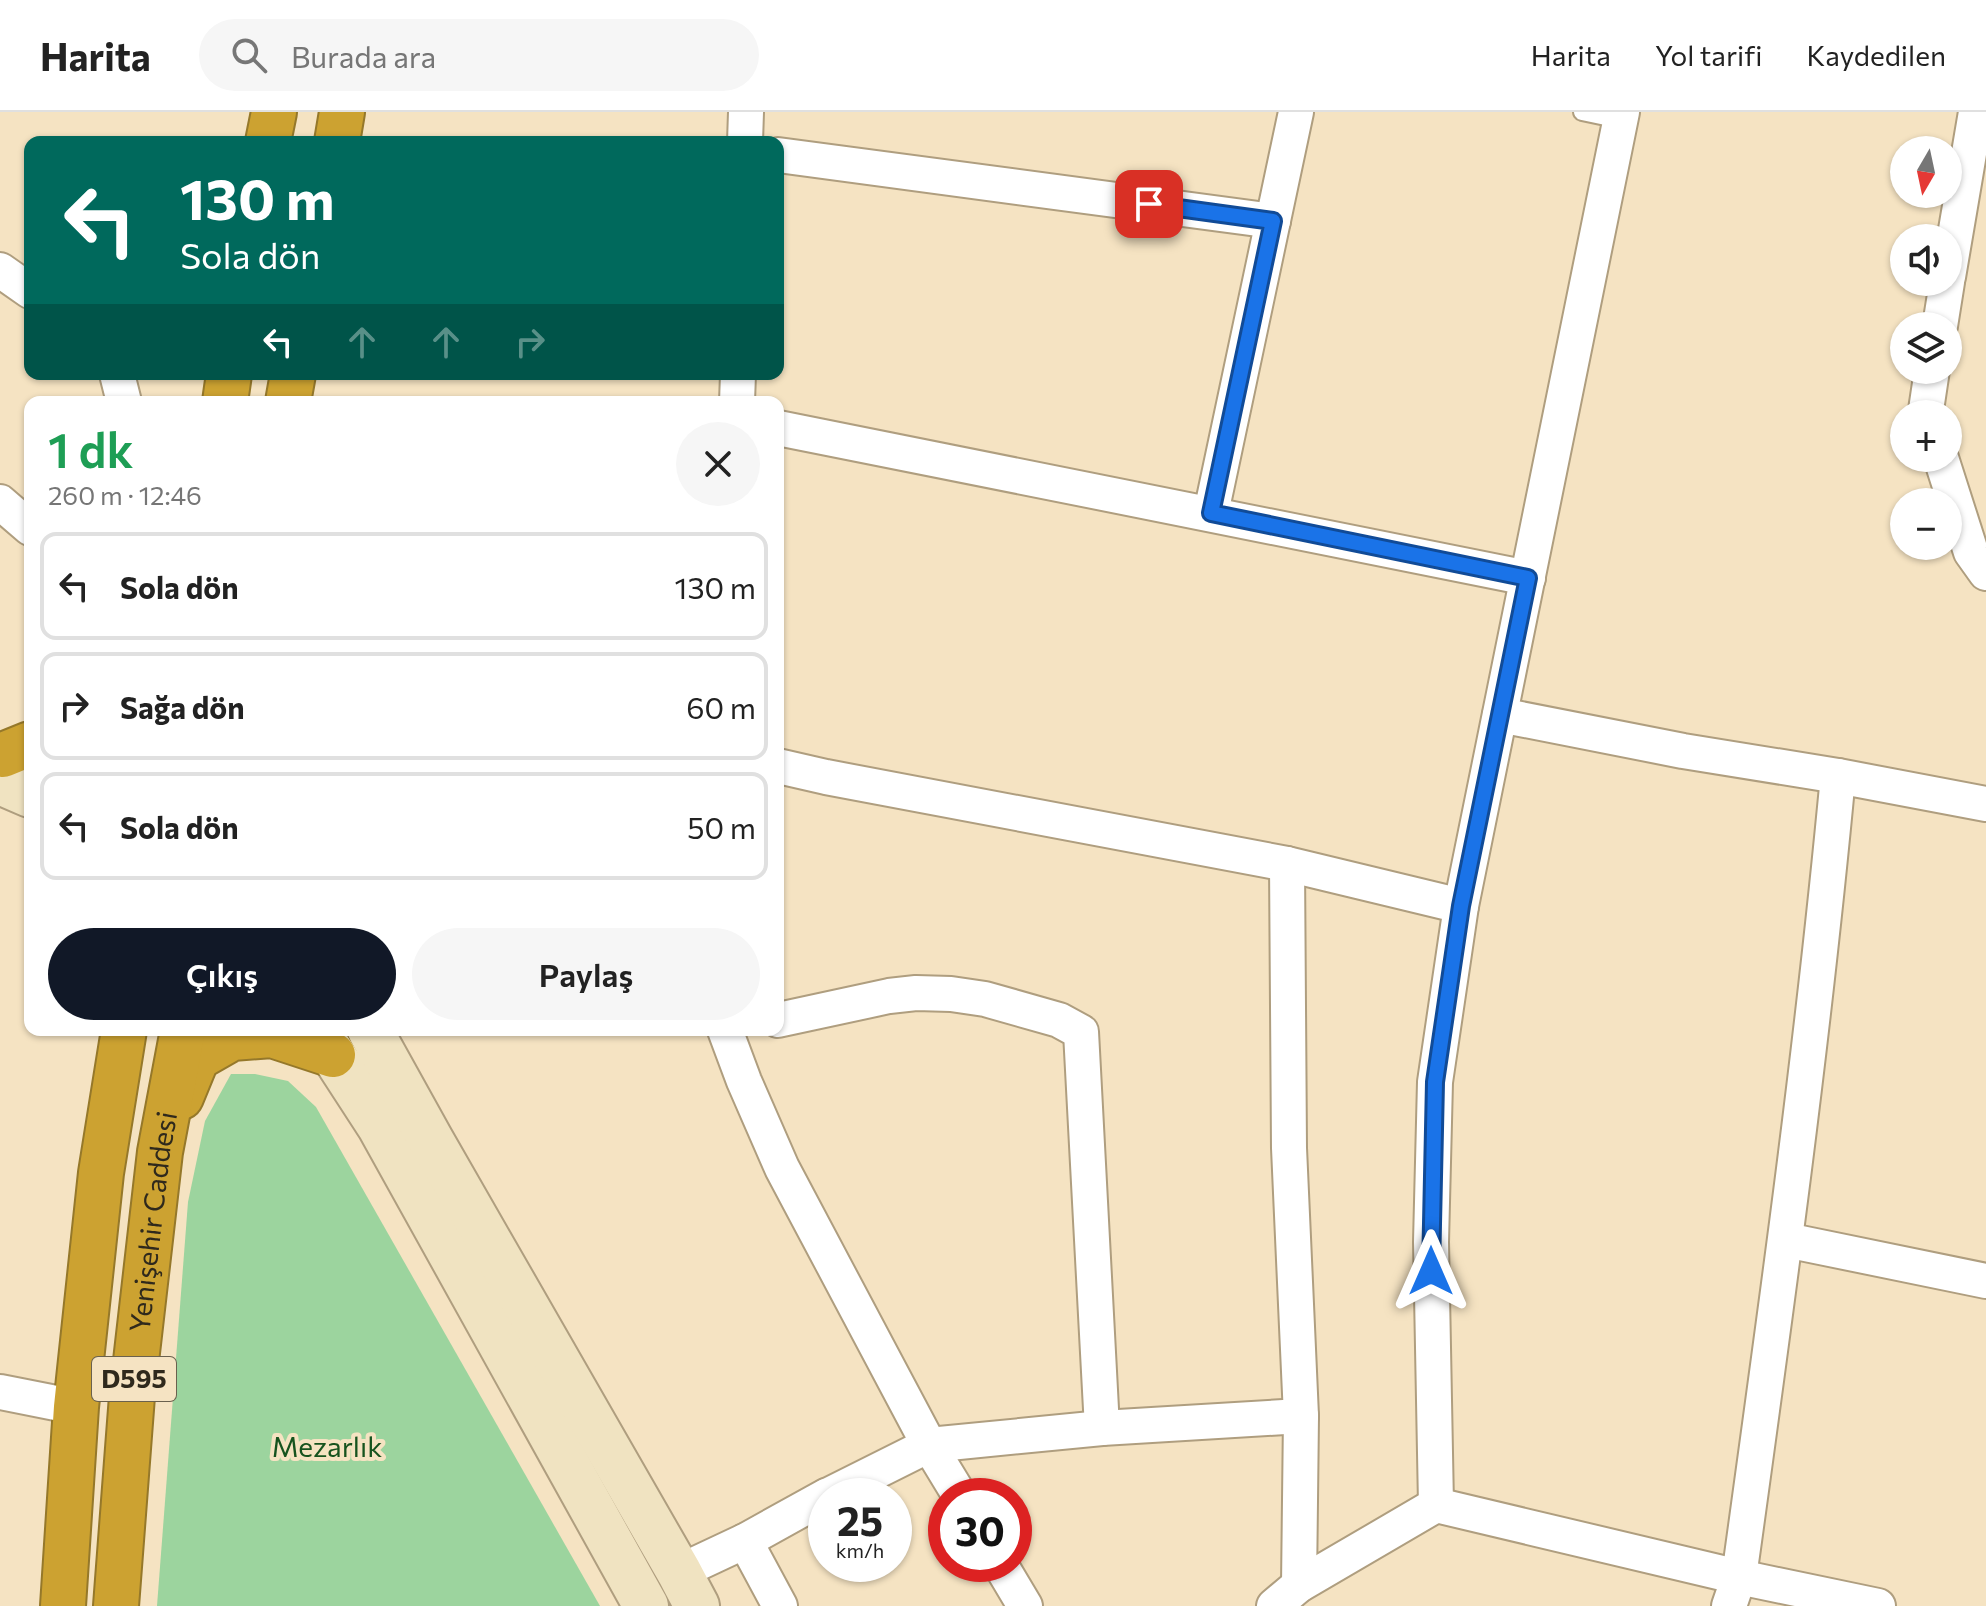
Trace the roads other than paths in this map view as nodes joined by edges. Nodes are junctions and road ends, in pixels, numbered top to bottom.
1 (274, 112) edge
2 (342, 112) edge
3 (746, 112) edge
4 (1296, 112) edge
5 (1582, 112) edge
6 (1976, 112) edge
7 (1621, 116) edge
8 (269, 136) edge
9 (338, 136) edge
10 (745, 136) edge
11 (784, 156) edge
12 (1273, 221) junction
13 (1957, 224) edge
14 (0, 270) edge
15 (24, 287) edge
16 (784, 429) edge
17 (1945, 472) edge
18 (0, 502) edge
19 (1211, 513) junction
20 (24, 523) edge
21 (1986, 573) edge
22 (1528, 578) junction
23 (1500, 715) junction
24 (13, 759) edge
25 (784, 767) edge
26 (1838, 776) junction
27 (24, 782) edge
28 (1986, 804) edge
29 (1287, 864) junction
30 (1461, 906) junction
31 (784, 1019) edge
32 (123, 1036) edge
33 (182, 1036) edge
34 (259, 1036) edge
35 (280, 1036) edge
36 (373, 1036) edge
37 (731, 1036) edge
38 (325, 1042) edge
39 (160, 1152) junction
40 (1786, 1240) junction
41 (1986, 1281) edge
42 (0, 1392) edge
43 (76, 1407) junction
44 (1301, 1416) junction
45 (1102, 1428) junction
46 (929, 1445) junction
47 (862, 1478) edge
48 (949, 1478) edge
49 (1436, 1505) junction
50 (808, 1506) edge
51 (745, 1541) junction
52 (1011, 1582) edge
53 (688, 1589) edge
54 (1734, 1592) edge
55 (1286, 1596) edge
56 (63, 1606) edge
57 (116, 1606) edge
58 (646, 1606) edge
59 (780, 1606) edge
60 (1025, 1606) edge
61 (1878, 1606) edge

1 - 8 highway
2 - 9 highway
3 - 10 street
4 - 12 street
5 - 7 lane
6 - 13 street
7 - 22 street
11 - 12 street
12 - 19 street
14 - 15 street
16 - 19 street
17 - 21 street
18 - 20 street
19 - 22 street
22 - 23 street
23 - 26 street
23 - 30 street
24 - 27 street
25 - 29 street
26 - 28 street
26 - 40 street
29 - 30 street
29 - 44 street
30 - 49 street
31 - 45 street
32 - 43 highway, Yenişehir Caddesi / D595
33 - 39 highway, Yenişehir Caddesi / D595
34 - 39 highway
35 - 38 highway
36 - 53 street
37 - 46 street
38 - 58 street
39 - 57 highway, Yenişehir Caddesi / D595
40 - 41 street
40 - 54 street
42 - 43 street
43 - 56 highway, Yenişehir Caddesi / D595
44 - 45 street
44 - 55 street
45 - 46 street
46 - 47 street
46 - 48 street
49 - 54 street
49 - 55 street
50 - 51 street
51 - 53 street
51 - 59 street
52 - 60 street
54 - 61 street

